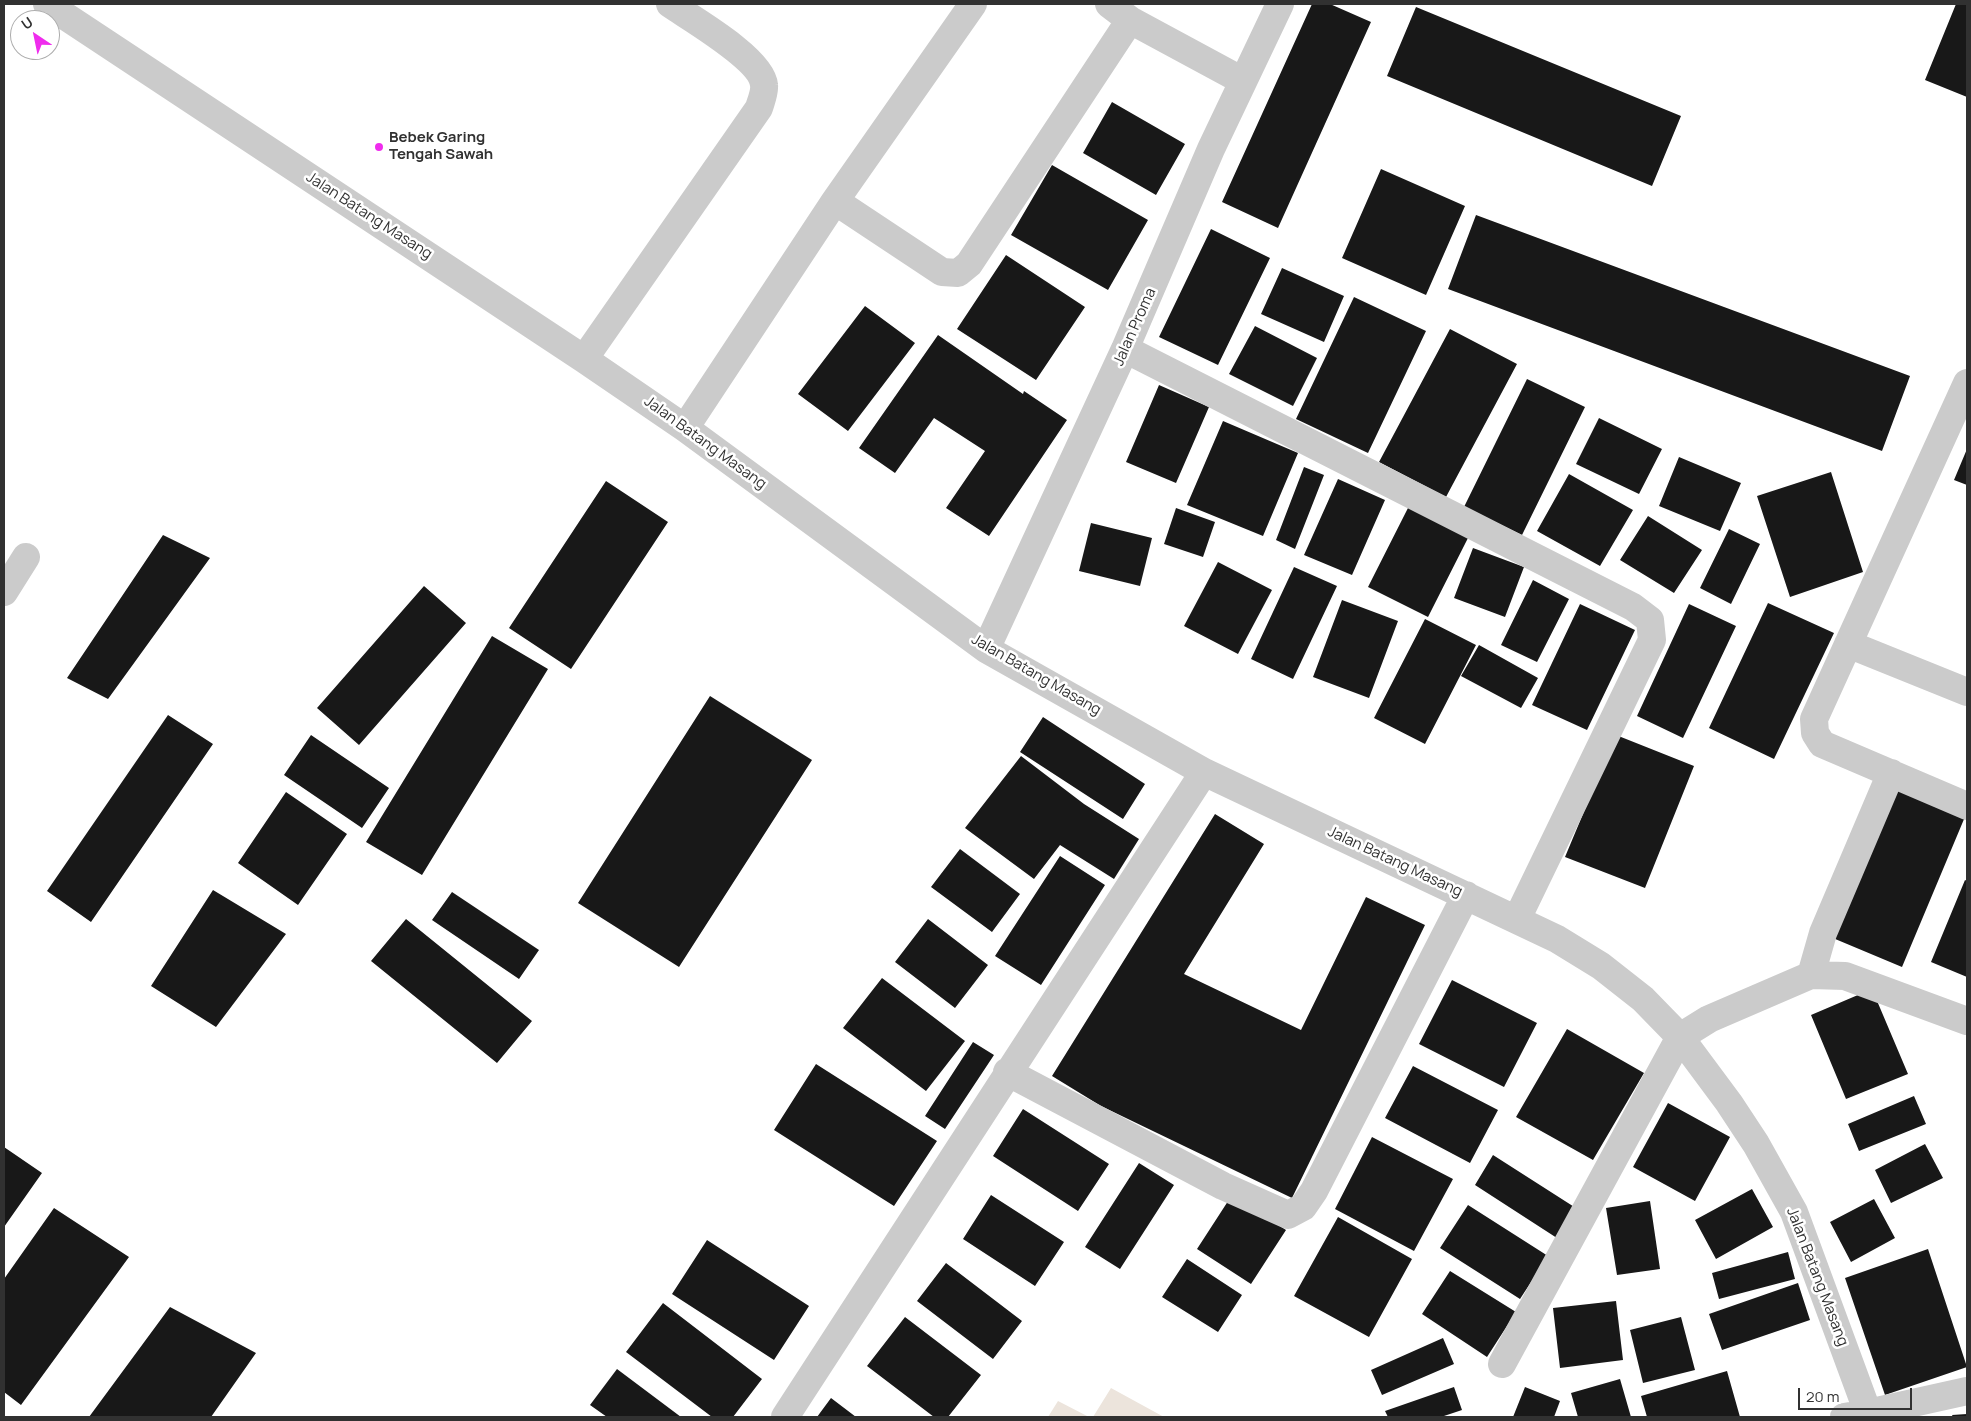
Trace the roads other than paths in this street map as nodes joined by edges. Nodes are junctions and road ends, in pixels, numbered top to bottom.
1 (47, 4) edge
2 (670, 4) edge
3 (973, 4) edge
4 (1280, 4) edge
5 (1120, 12) edge
6 (1243, 81) junction
7 (835, 202) junction
8 (1126, 349) junction
9 (584, 358) junction
10 (1967, 383) edge
11 (685, 428) junction
12 (26, 557) dead end
13 (4, 592) edge
14 (1848, 644) junction
15 (986, 649) junction
16 (1967, 692) edge
17 (1204, 772) junction
18 (1890, 773) junction
19 (1967, 806) edge
20 (1466, 895) junction
21 (1517, 919) junction
22 (1811, 975) junction
23 (1967, 1021) edge
24 (1680, 1037) junction
25 (1008, 1072) junction
26 (1502, 1364) dead end
27 (1967, 1391) edge
28 (1860, 1416) edge
29 (785, 1417) edge

1 - 9 street, Jalan Batang Masang
2 - 9 street
3 - 7 street
4 - 6 street, Jalan Proma
5 - 6 street
5 - 7 street
6 - 8 street, Jalan Proma
7 - 11 street
8 - 15 street, Jalan Proma
8 - 21 street
9 - 11 street, Jalan Batang Masang
10 - 14 street
11 - 15 street, Jalan Batang Masang
12 - 13 street
14 - 16 street
14 - 18 street
15 - 17 street, Jalan Batang Masang
17 - 20 street, Jalan Batang Masang
17 - 25 street
18 - 19 street
18 - 22 street
20 - 21 street, Jalan Batang Masang
20 - 25 street
21 - 24 street, Jalan Batang Masang
22 - 23 street
22 - 24 street
24 - 26 street
24 - 28 street, Jalan Batang Masang
25 - 29 street
27 - 28 street

